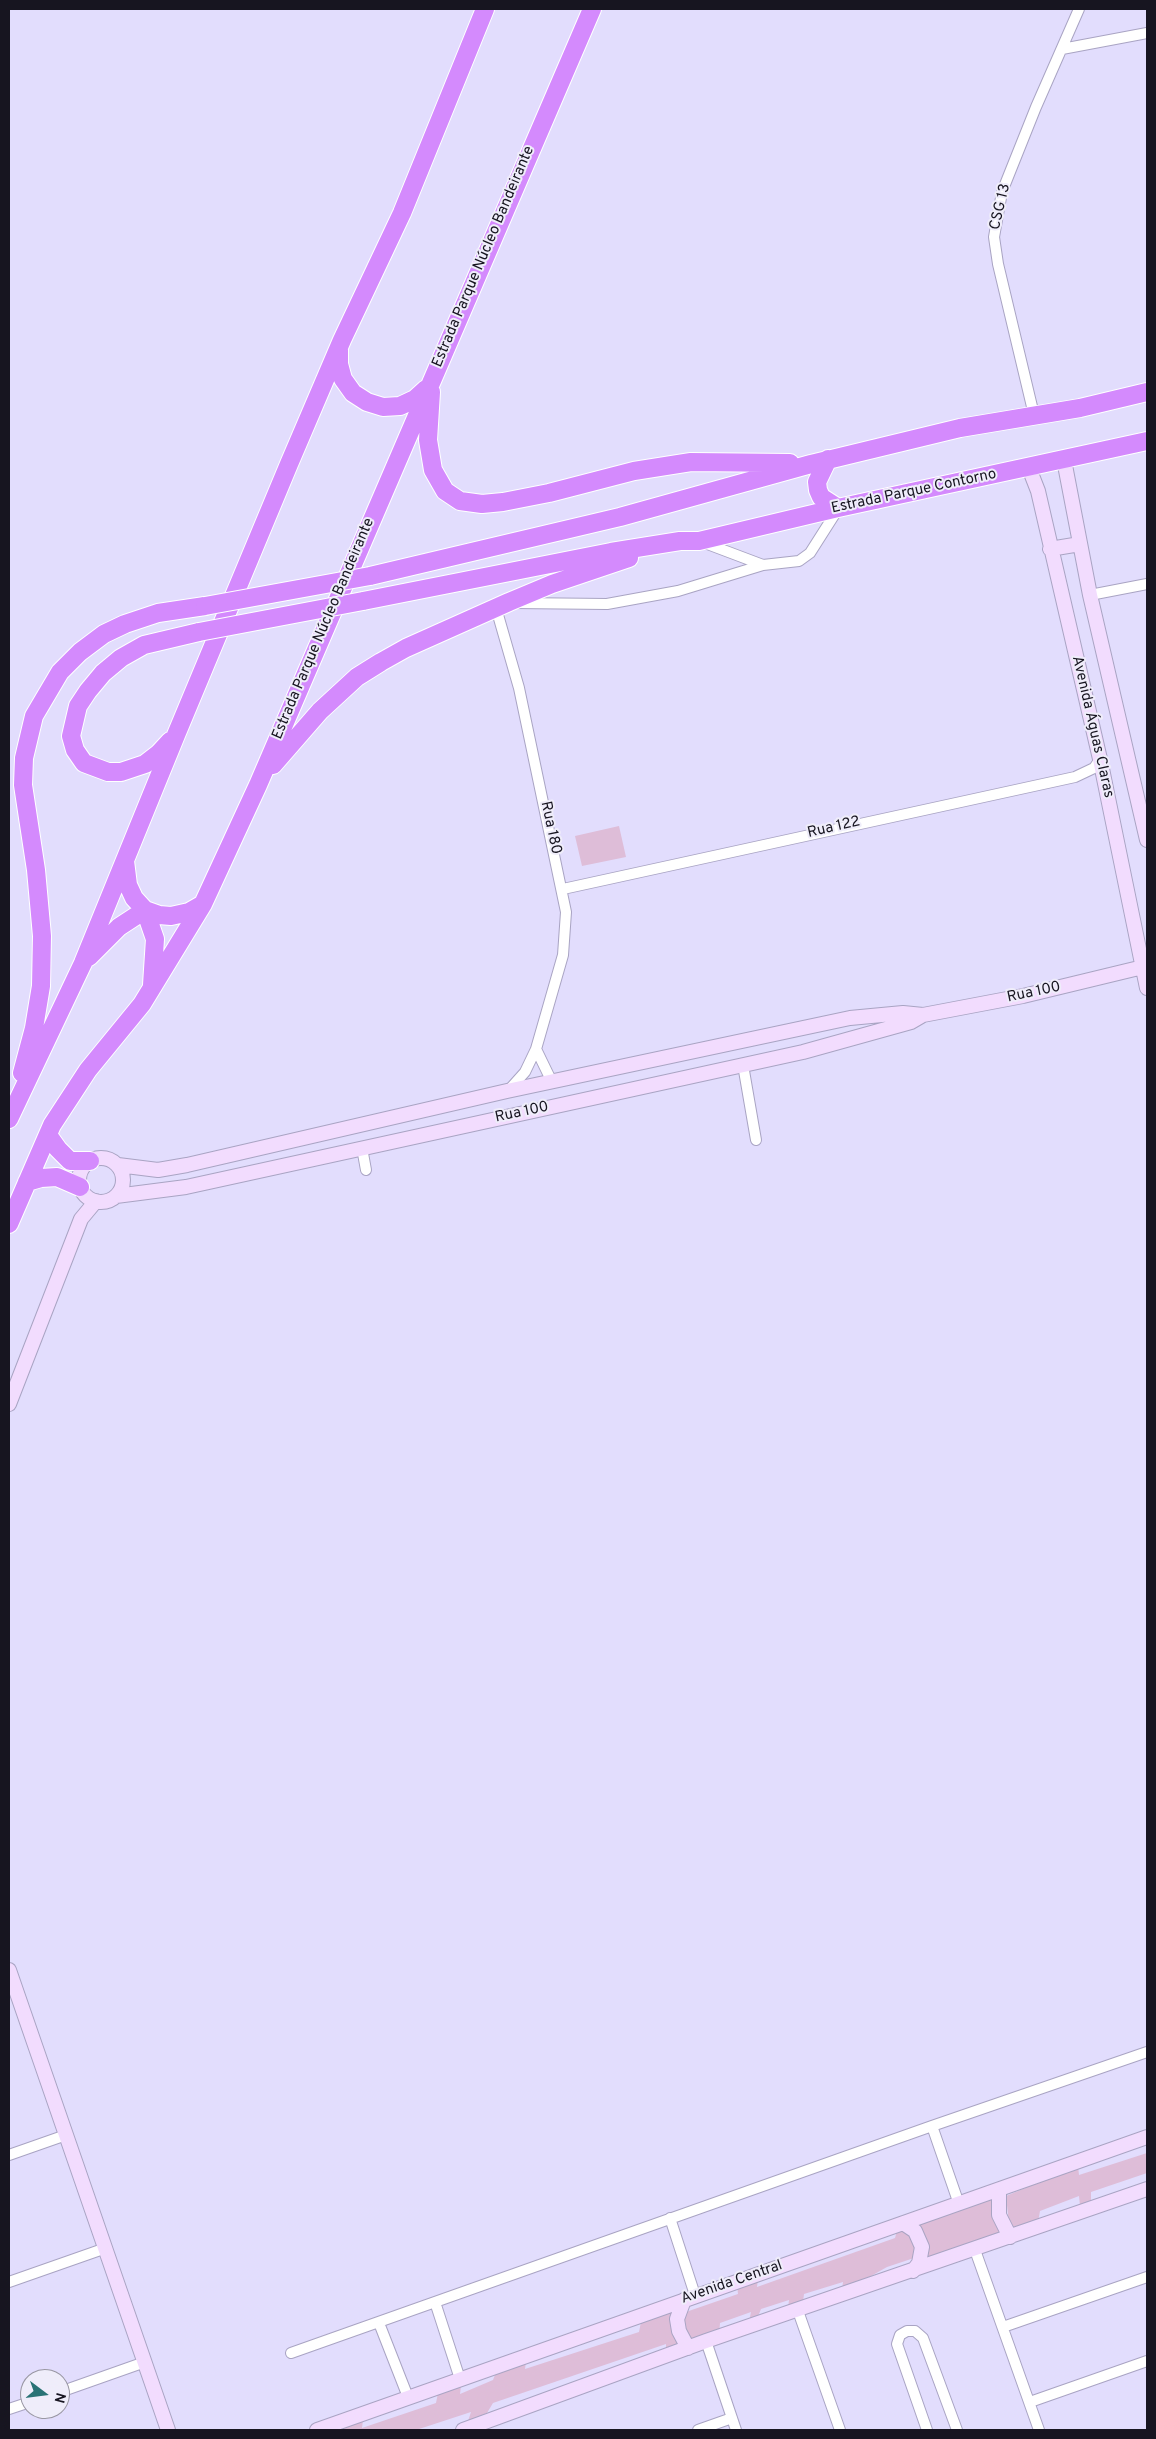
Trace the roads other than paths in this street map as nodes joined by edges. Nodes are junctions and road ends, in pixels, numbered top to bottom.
1 (485, 9) edge
2 (592, 9) edge
3 (1079, 9) edge
4 (1147, 34) edge
5 (1062, 48) junction
6 (342, 340) junction
7 (430, 383) junction
8 (1147, 392) edge
9 (1034, 415) junction
10 (1147, 442) edge
11 (1064, 460) junction
12 (819, 461) junction
13 (1029, 468) junction
14 (838, 508) junction
15 (680, 541) junction
16 (698, 541) junction
17 (1080, 544) junction
18 (1050, 549) junction
19 (763, 565) junction
20 (1147, 584) edge
21 (1090, 595) junction
22 (502, 605) junction
23 (176, 735) junction
24 (1100, 759) junction
25 (258, 785) junction
26 (1147, 840) edge
27 (125, 860) junction
28 (563, 889) junction
29 (203, 904) junction
30 (145, 910) junction
31 (83, 963) junction
32 (1143, 967) junction
33 (1147, 988) edge
34 (152, 989) junction
35 (923, 1015) junction
36 (702, 1048) junction
37 (536, 1049) junction
38 (743, 1065) junction
39 (707, 1073) junction
40 (552, 1082) junction
41 (507, 1091) junction
42 (474, 1100) junction
43 (9, 1103) edge
44 (9, 1119) edge
45 (479, 1122) junction
46 (50, 1130) junction
47 (756, 1140) dead end
48 (362, 1148) junction
49 (90, 1161) junction
50 (118, 1165) junction
51 (366, 1170) dead end
52 (27, 1182) junction
53 (82, 1190) junction
54 (116, 1196) junction
55 (96, 1201) junction
56 (9, 1204) edge
57 (81, 1219) junction
58 (9, 1224) edge
59 (9, 1404) edge
60 (9, 1970) edge
61 (1147, 2052) edge
62 (932, 2126) junction
63 (66, 2136) junction
64 (1147, 2137) edge
65 (9, 2155) edge
66 (1147, 2189) edge
67 (999, 2190) junction
68 (959, 2204) junction
69 (670, 2218) junction
70 (903, 2223) junction
71 (1010, 2237) junction
72 (106, 2248) junction
73 (975, 2250) junction
74 (913, 2271) junction
75 (1147, 2277) edge
76 (9, 2282) edge
77 (690, 2298) junction
78 (435, 2302) junction
79 (798, 2311) junction
80 (379, 2323) junction
81 (1003, 2327) junction
82 (706, 2341) junction
83 (688, 2348) junction
84 (291, 2353) dead end
85 (1147, 2360) edge
86 (145, 2362) junction
87 (460, 2379) junction
88 (70, 2388) edge
89 (408, 2397) junction
90 (1030, 2402) junction
91 (732, 2418) junction
92 (480, 2427) edge
93 (168, 2430) edge
94 (317, 2430) edge
95 (463, 2430) edge
96 (698, 2430) edge
97 (736, 2430) edge
98 (840, 2430) edge
99 (927, 2430) edge
100 (957, 2430) edge
101 (1039, 2430) edge

1 - 6 highway
2 - 7 highway, Estrada Parque Núcleo Bandeirante
3 - 5 street, CSG 13
4 - 5 street
5 - 9 street, CSG 13
6 - 7 highway
6 - 23 highway
7 - 12 highway
7 - 25 highway, Estrada Parque Núcleo Bandeirante
8 - 9 highway
9 - 12 highway
10 - 11 highway, Estrada Parque Contorno
11 - 13 highway, Estrada Parque Contorno
11 - 17 street, Avenida Águas Claras
12 - 14 highway
12 - 43 highway, bridge
13 - 14 highway, Estrada Parque Contorno
13 - 18 street, Avenida Águas Claras
14 - 16 highway, Estrada Parque Contorno
14 - 19 street
15 - 16 highway, Estrada Parque Contorno
15 - 22 highway
15 - 23 highway, bridge
16 - 19 street
17 - 18 street
17 - 21 street, Avenida Águas Claras
18 - 24 street, Avenida Águas Claras
19 - 22 street
20 - 21 street
21 - 26 street, Avenida Águas Claras
22 - 25 highway
22 - 28 street, Rua 180
23 - 27 highway
24 - 28 street, Rua 122
24 - 32 street, Avenida Águas Claras
25 - 29 highway, Estrada Parque Núcleo Bandeirante
27 - 30 highway
27 - 31 highway
28 - 37 street, Rua 180
29 - 30 highway
29 - 34 highway, Estrada Parque Núcleo Bandeirante
30 - 31 highway
30 - 34 highway
31 - 44 highway
32 - 33 street, Avenida Águas Claras
32 - 35 street, Rua 100
34 - 46 highway, Estrada Parque Núcleo Bandeirante
35 - 36 street, Rua 100
35 - 38 street, Rua 100
36 - 39 street
36 - 40 street, Rua 100
37 - 40 street
37 - 41 street, Rua 180
38 - 39 street, Rua 100
38 - 47 street
39 - 45 street, Rua 100
40 - 41 street, Rua 100
41 - 42 street, Rua 100
42 - 45 street
42 - 50 street, Rua 100
45 - 48 street, Rua 100
46 - 49 highway
46 - 52 highway, Estrada Parque Núcleo Bandeirante
46 - 56 highway
48 - 51 street
48 - 54 street, Rua 100
49 - 50 street
49 - 53 street
50 - 54 street
52 - 53 highway
52 - 58 highway, Estrada Parque Núcleo Bandeirante
53 - 55 street
53 - 57 street
54 - 55 street
55 - 57 street
57 - 59 street
60 - 63 street
61 - 62 street
62 - 68 street
62 - 69 street
63 - 65 street
63 - 72 street
64 - 67 street, Avenida Central
66 - 71 street
67 - 68 street, Avenida Central
67 - 71 street
68 - 70 street, Avenida Central
69 - 77 street
69 - 78 street
70 - 74 street
70 - 77 street, Avenida Central
71 - 73 street
72 - 76 street
72 - 86 street
73 - 74 street
73 - 81 street
74 - 79 street
75 - 81 street
77 - 83 street
77 - 87 street, Avenida Central
78 - 80 street
78 - 87 street
79 - 82 street
79 - 98 street
80 - 84 street
80 - 89 street
81 - 90 street
82 - 83 street
82 - 91 street
83 - 92 street
85 - 90 street
86 - 88 street
86 - 93 street
87 - 89 street, Avenida Central
89 - 94 street, Avenida Central
90 - 101 street
91 - 96 street
91 - 97 street
92 - 95 street
99 - 100 street

